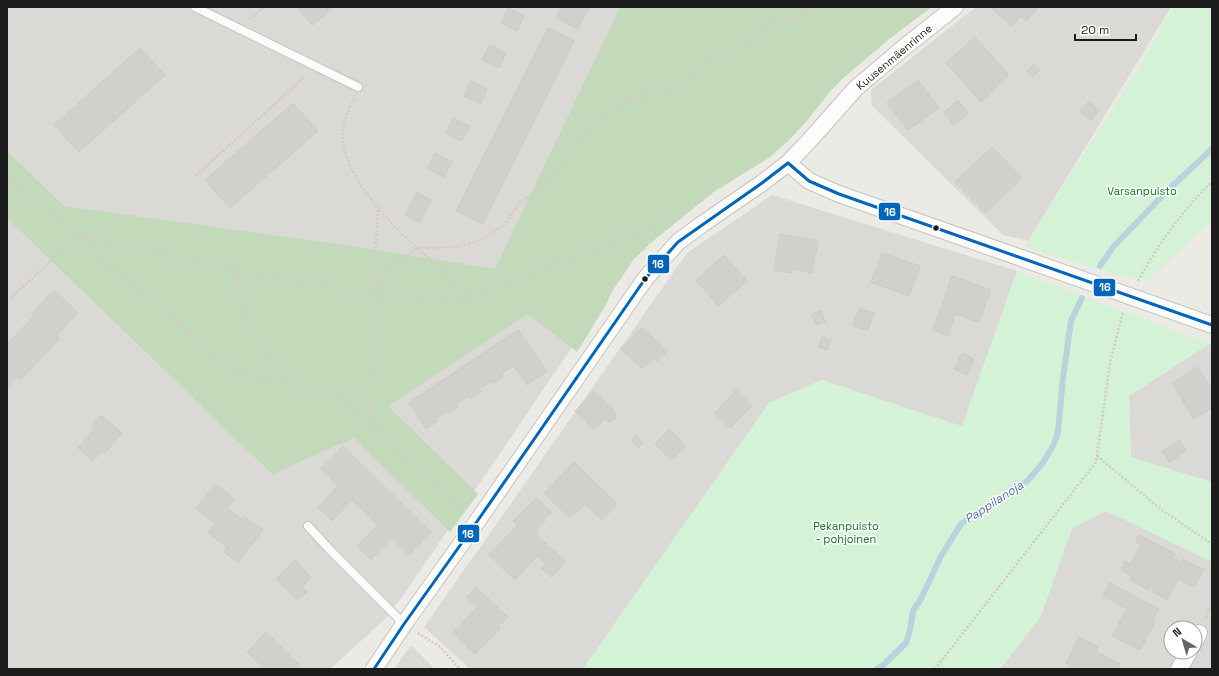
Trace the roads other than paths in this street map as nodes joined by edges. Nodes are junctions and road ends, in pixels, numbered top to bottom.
1 (195, 7) edge
2 (955, 7) edge
3 (358, 87) road end
4 (788, 163) junction
5 (1212, 325) edge
6 (308, 526) dead end
7 (404, 624) junction
8 (1184, 660) edge
9 (374, 669) edge
10 (1179, 669) edge

1 - 3 lane
2 - 4 street, Kuusenmäenrinne
4 - 5 street
4 - 7 street, Kuusenmäenrinne
6 - 7 lane
7 - 9 street, Kuusenmäenrinne
8 - 10 street

